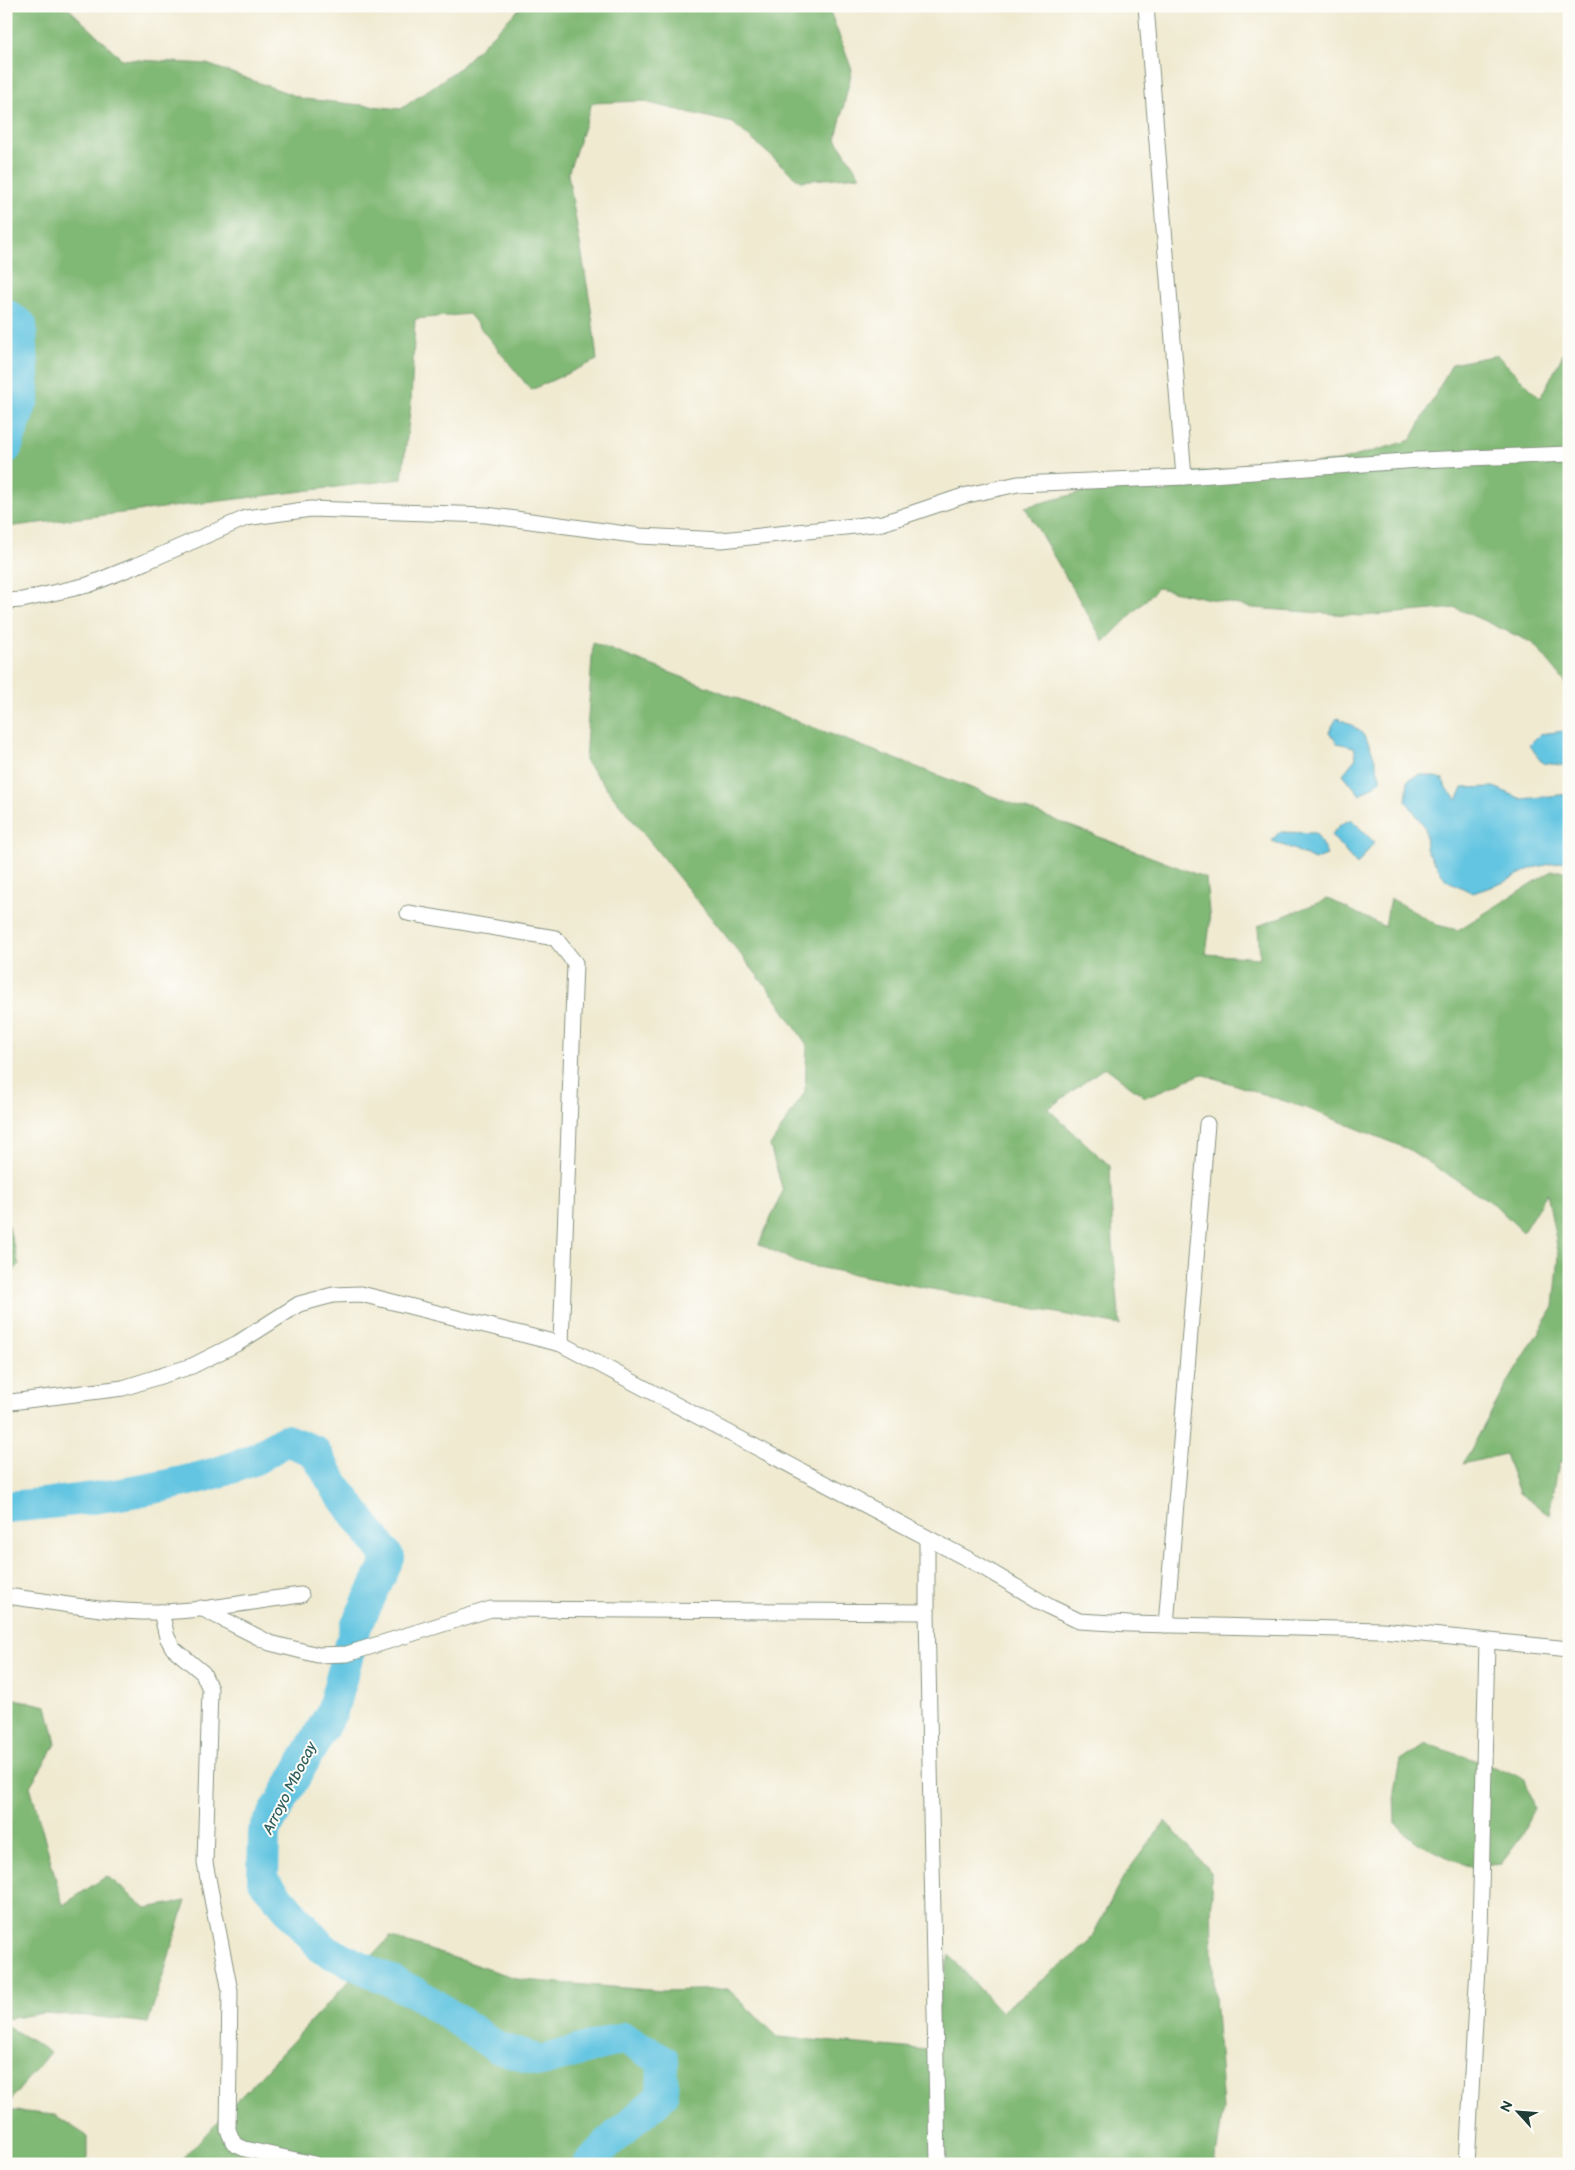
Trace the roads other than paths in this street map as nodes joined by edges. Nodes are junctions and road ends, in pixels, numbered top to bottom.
1 (1146, 6) edge
2 (1569, 454) edge
3 (1184, 477) junction
4 (6, 601) edge
5 (408, 913) dead end
6 (1207, 1124) dead end
7 (561, 1344) junction
8 (6, 1401) edge
9 (928, 1539) junction
10 (301, 1595) dead end
11 (6, 1596) edge
12 (201, 1608) junction
13 (161, 1612) junction
14 (927, 1612) junction
15 (1166, 1625) junction
16 (1487, 1642) junction
17 (1569, 1649) edge
18 (314, 2164) edge
19 (938, 2164) edge
20 (1467, 2164) edge

1 - 3 street
2 - 3 street
3 - 4 street
5 - 7 street
6 - 15 street
7 - 8 street
7 - 9 street
9 - 14 street
9 - 15 street
10 - 12 street
11 - 13 street
12 - 13 street
12 - 14 street
13 - 18 street
14 - 19 street
15 - 16 street
16 - 17 street
16 - 20 street

